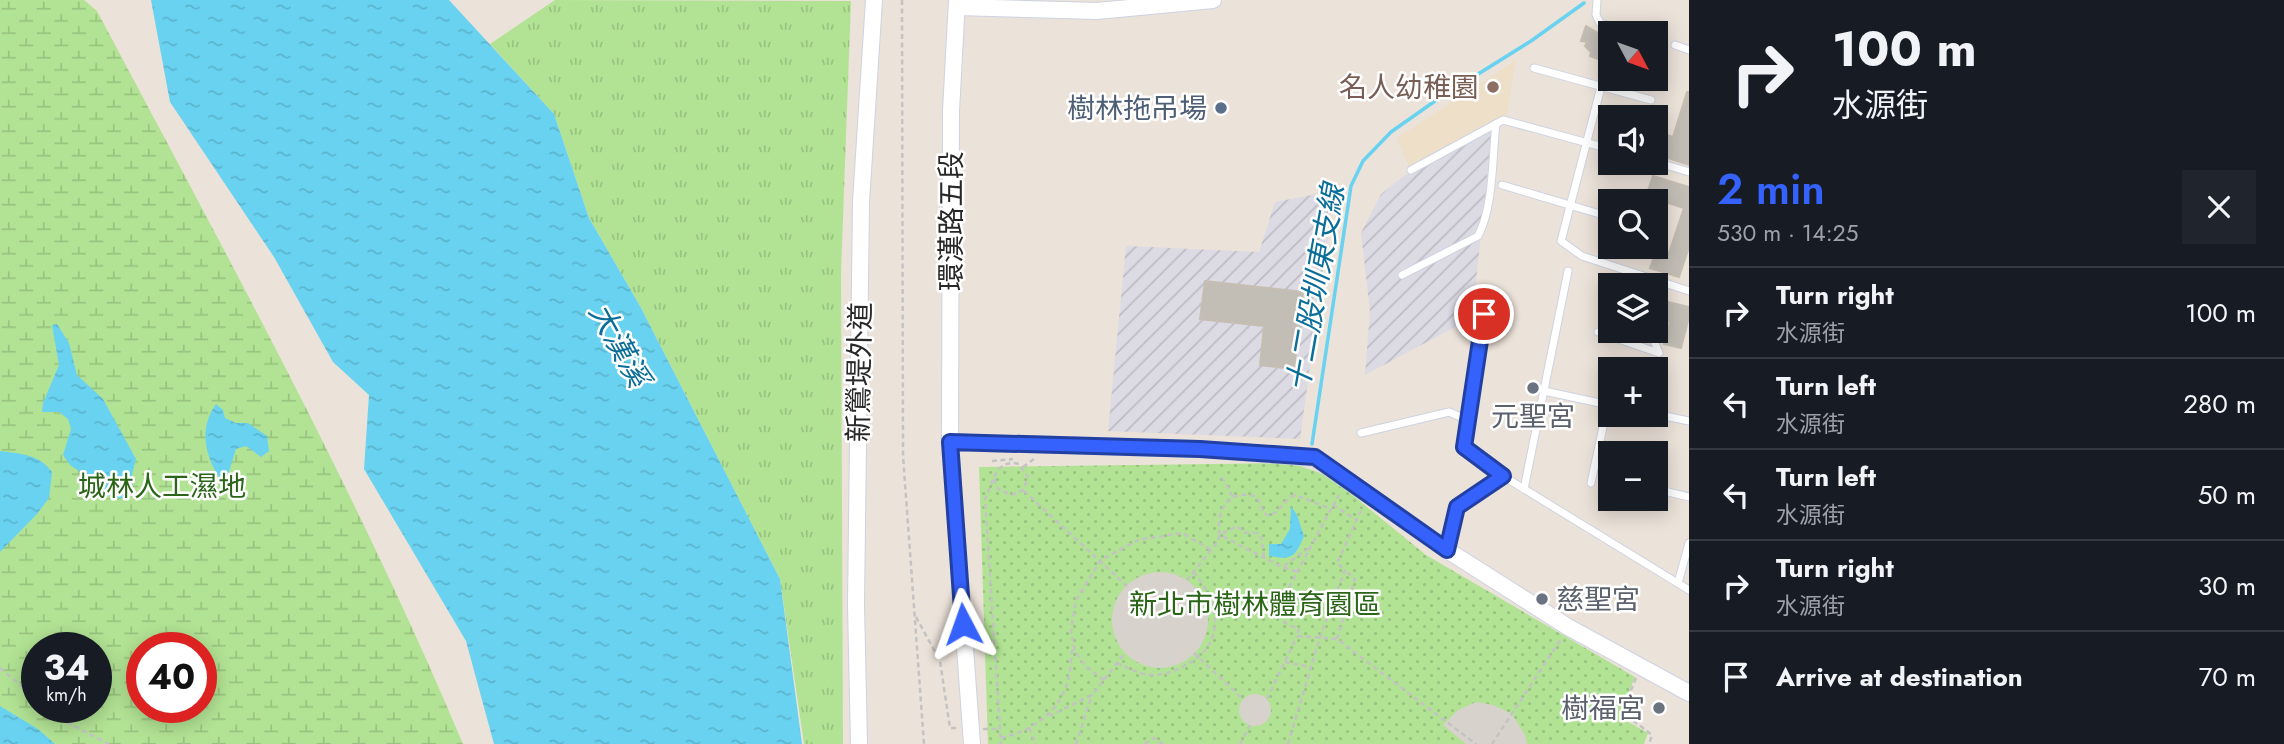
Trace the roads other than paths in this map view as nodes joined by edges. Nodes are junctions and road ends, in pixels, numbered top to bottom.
1 (874, 0) edge
2 (1213, 0) edge
3 (1597, 0) edge
4 (957, 4) edge
5 (1599, 21) edge
6 (1675, 45) dead end
7 (1689, 50) edge
8 (1534, 68) dead end
9 (1598, 86) edge
10 (1600, 91) edge
11 (1616, 91) edge
12 (1651, 100) dead end
13 (1496, 124) junction
14 (1587, 142) junction
15 (1598, 145) edge
16 (1668, 166) edge
17 (1410, 170) dead end
18 (1689, 172) edge
19 (1502, 185) dead end
20 (1570, 205) junction
21 (1598, 213) edge
22 (1568, 271) dead end
23 (1626, 271) joint
24 (1402, 275) dead end
25 (1689, 290) edge
26 (1484, 314) dead end
27 (1630, 343) edge
28 (1655, 343) edge
29 (1544, 391) junction
30 (1598, 403) edge
31 (1668, 417) edge
32 (1468, 420) junction
33 (1689, 421) edge
34 (1604, 427) edge
35 (1362, 433) dead end
36 (950, 442) junction
37 (1503, 476) junction
38 (1591, 482) dead end
39 (1524, 489) junction
40 (1668, 492) edge
41 (1689, 497) edge
42 (1689, 543) edge
43 (1447, 550) junction
44 (1678, 583) junction
45 (1689, 590) edge
46 (1689, 693) edge
47 (971, 736) edge
48 (859, 744) edge

1 - 48 street, 新鶯堤外道
2 - 4 street
3 - 5 lane
4 - 36 street, 環漢路五段
6 - 7 lane
8 - 9 lane
10 - 14 lane
11 - 12 lane
13 - 14 lane
13 - 17 lane
13 - 24 lane
14 - 15 lane
14 - 20 lane
16 - 18 lane
19 - 20 lane
20 - 21 lane
20 - 23 lane
22 - 29 lane
23 - 25 lane
26 - 32 lane
27 - 28 lane
29 - 30 lane
29 - 39 lane
31 - 33 lane
32 - 35 lane
32 - 37 lane
34 - 38 lane
36 - 43 street
36 - 47 street, 環漢路五段
37 - 39 lane
37 - 43 lane
39 - 44 lane
40 - 41 lane
42 - 44 lane
43 - 46 street
44 - 45 lane

